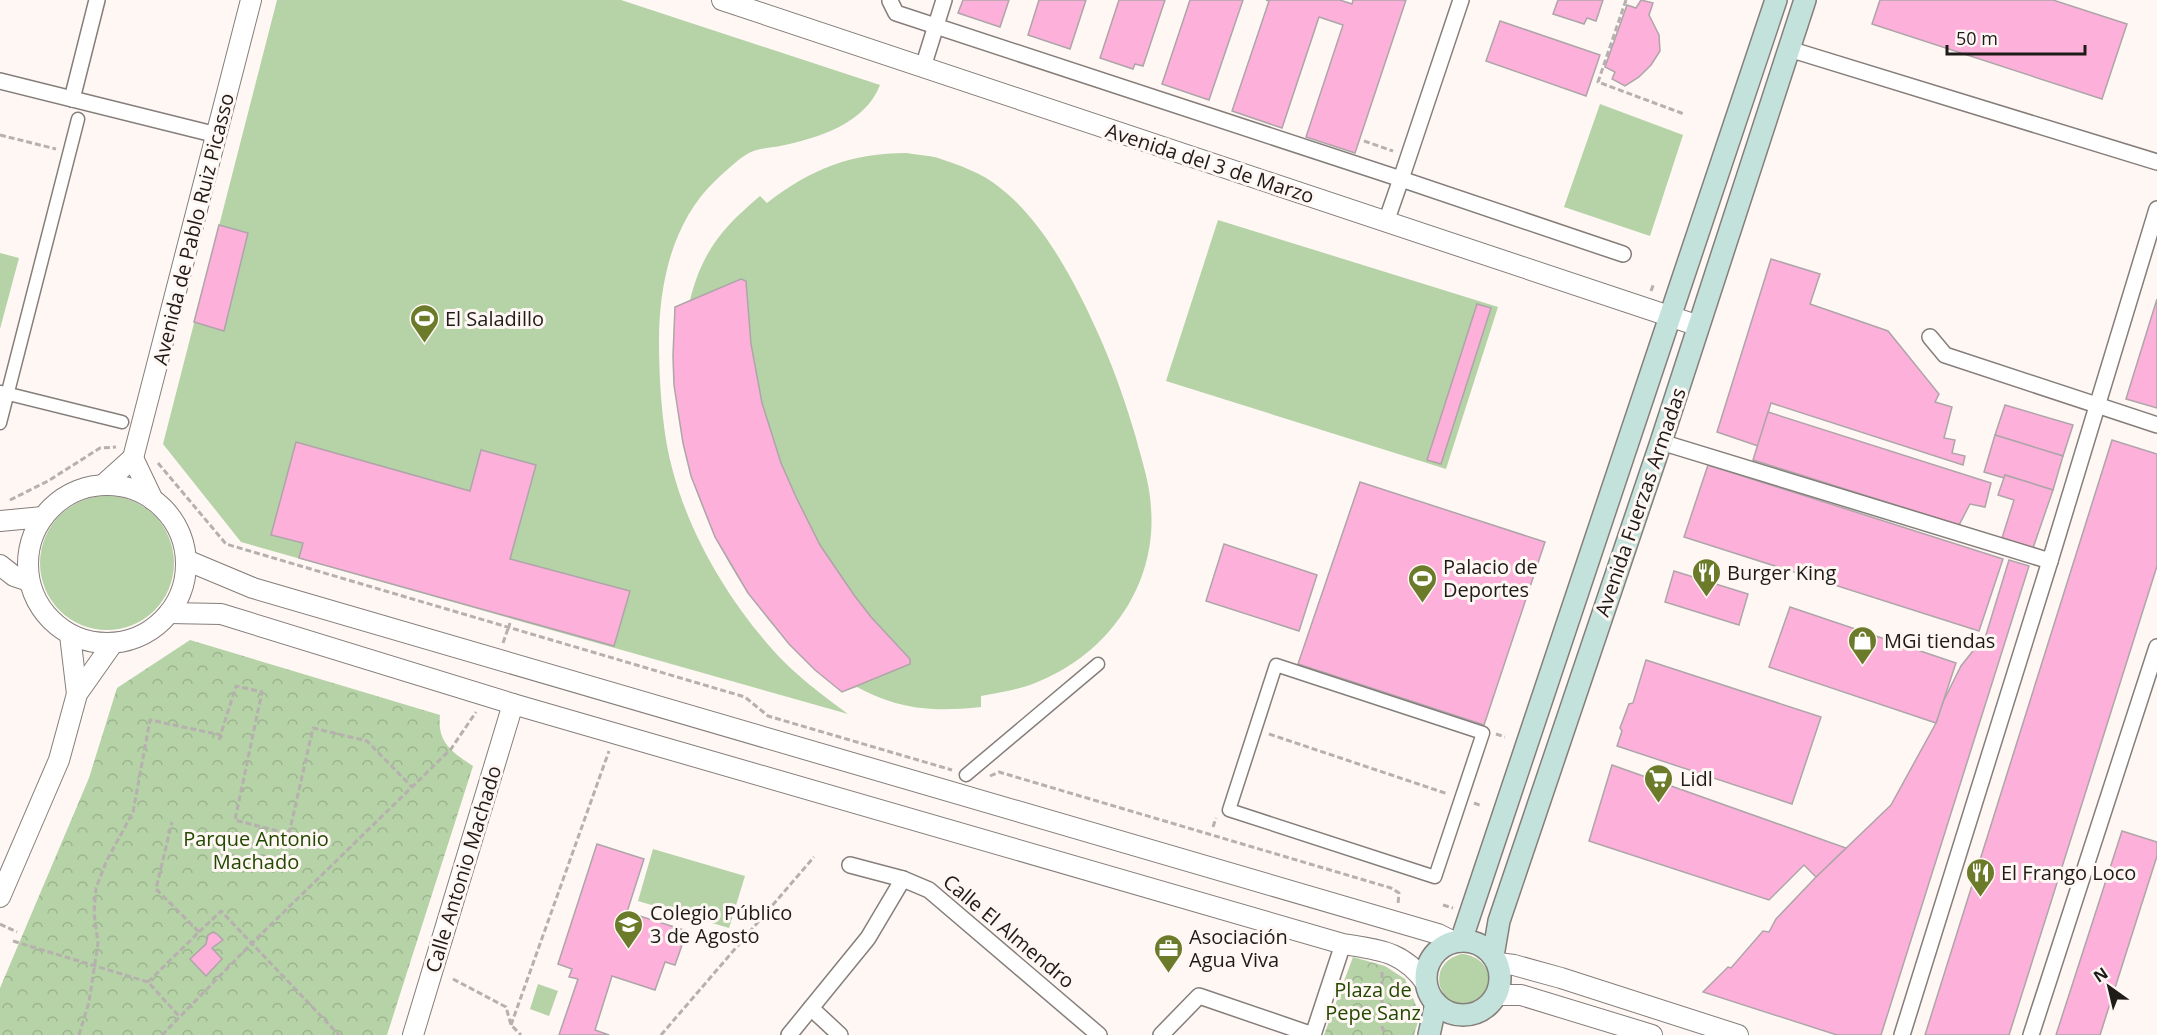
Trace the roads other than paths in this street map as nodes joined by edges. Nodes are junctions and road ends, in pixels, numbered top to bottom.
1 (97, 0) edge
2 (251, 0) edge
3 (722, 0) edge
4 (890, 0) edge
5 (944, 0) edge
6 (1461, 0) edge
7 (1776, 0) edge
8 (1805, 0) edge
9 (936, 26) junction
10 (1763, 39) junction
11 (1789, 49) junction
12 (922, 67) junction
13 (0, 81) edge
14 (72, 99) junction
15 (78, 119) dead end
16 (217, 135) junction
17 (2157, 162) edge
18 (1401, 179) junction
19 (2157, 209) edge
20 (1386, 222) junction
21 (1623, 254) dead end
22 (1671, 316) junction
23 (1699, 326) junction
24 (1930, 337) dead end
25 (4, 393) edge
26 (2097, 406) junction
27 (122, 422) dead end
28 (0, 423) edge
29 (2157, 425) edge
30 (1661, 442) junction
31 (134, 455) junction
32 (103, 485) junction
33 (153, 500) junction
34 (1, 512) edge
35 (43, 517) junction
36 (186, 560) junction
37 (2050, 561) junction
38 (0, 565) edge
39 (29, 581) junction
40 (169, 613) junction
41 (70, 635) junction
42 (113, 643) junction
43 (2157, 647) edge
44 (1098, 664) dead end
45 (77, 694) junction
46 (513, 704) junction
47 (966, 775) road end
48 (1461, 798) joint
49 (849, 865) dead end
50 (903, 879) junction
51 (0, 897) edge
52 (1457, 942) junction
53 (1343, 944) junction
54 (1495, 960) junction
55 (1426, 983) junction
56 (1497, 995) junction
57 (1436, 1003) junction
58 (811, 1008) junction
59 (1470, 1015) junction
60 (413, 1035) edge
61 (789, 1035) edge
62 (840, 1035) edge
63 (1099, 1035) edge
64 (1161, 1035) edge
65 (1313, 1035) edge
66 (1429, 1035) edge
67 (1459, 1035) edge
68 (1652, 1035) edge
69 (1738, 1035) edge
70 (1902, 1035) edge
71 (2031, 1035) edge

1 - 14 street
2 - 16 street, Avenida de Pablo Ruiz Picasso
3 - 12 street, Avenida del 3 de Marzo
4 - 9 street
5 - 9 street
6 - 18 street
7 - 10 main road, Avenida Fuerzas Armadas
8 - 11 main road, Avenida Fuerzas Armadas
9 - 12 street
9 - 18 street
10 - 11 main road
10 - 22 main road, Avenida Fuerzas Armadas
11 - 17 street
11 - 23 main road, Avenida Fuerzas Armadas
12 - 20 street, Avenida del 3 de Marzo
13 - 14 street
14 - 16 street
15 - 25 street
16 - 31 street, Avenida de Pablo Ruiz Picasso
18 - 20 street
18 - 21 street
19 - 26 street
20 - 22 street, Avenida del 3 de Marzo
22 - 23 street, Avenida del 3 de Marzo
22 - 52 main road, Avenida Fuerzas Armadas
23 - 30 main road, Avenida Fuerzas Armadas
24 - 26 street
25 - 27 street
25 - 28 street
26 - 29 street
26 - 37 street
30 - 37 street
30 - 54 main road, Avenida Fuerzas Armadas
31 - 32 street
31 - 33 street
32 - 33 street
32 - 35 street
33 - 36 street
34 - 35 street
35 - 39 street
36 - 40 street
36 - 52 street
37 - 70 street
38 - 39 street
39 - 41 street
40 - 42 street
40 - 46 street
41 - 42 street
41 - 45 street
42 - 45 street
43 - 71 street
44 - 47 street
45 - 51 street
46 - 53 street
46 - 60 street, Calle Antonio Machado
48 - 48 street
49 - 50 street, Calle El Almendro
50 - 58 street
50 - 63 street, Calle El Almendro
52 - 54 main road
52 - 55 main road
53 - 55 street
53 - 65 street
54 - 56 main road
54 - 69 street
55 - 57 main road
56 - 59 main road
56 - 68 street
57 - 59 main road
57 - 66 main road
58 - 61 street
58 - 62 street
59 - 67 main road
64 - 65 street

